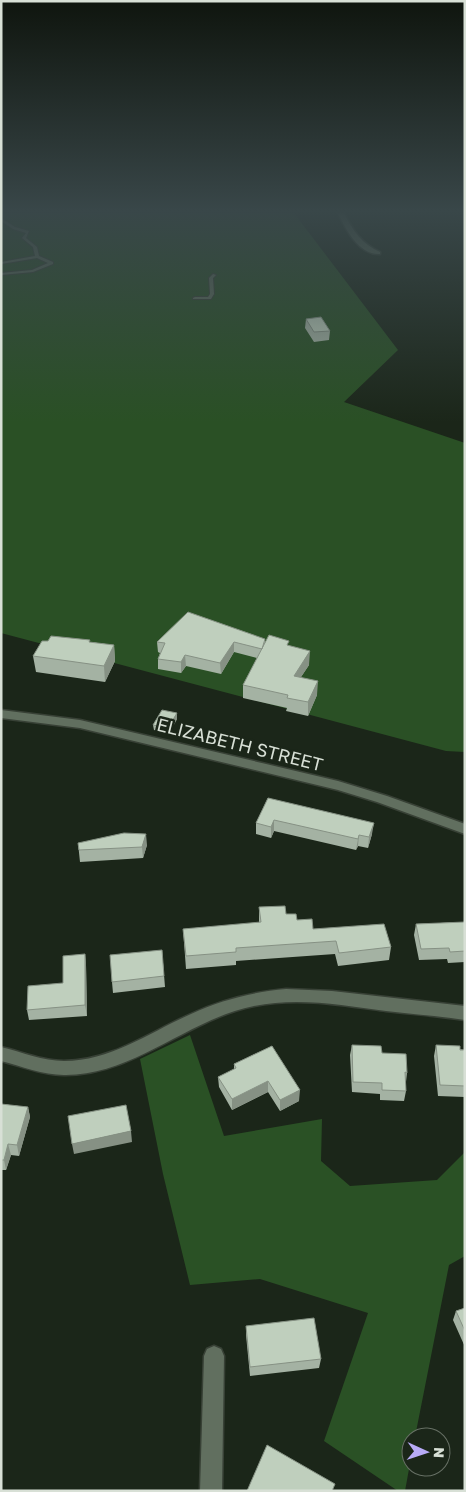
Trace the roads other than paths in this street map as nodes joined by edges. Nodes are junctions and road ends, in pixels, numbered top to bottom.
1 (210, 283) edge
2 (195, 298) dead end
3 (1, 714) edge
4 (465, 829) edge
5 (465, 1013) edge
6 (1, 1054) edge
7 (214, 1356) dead end
8 (211, 1491) edge

1 - 2 lane
3 - 4 street, ELIZABETH STREET
5 - 6 street
7 - 8 street

